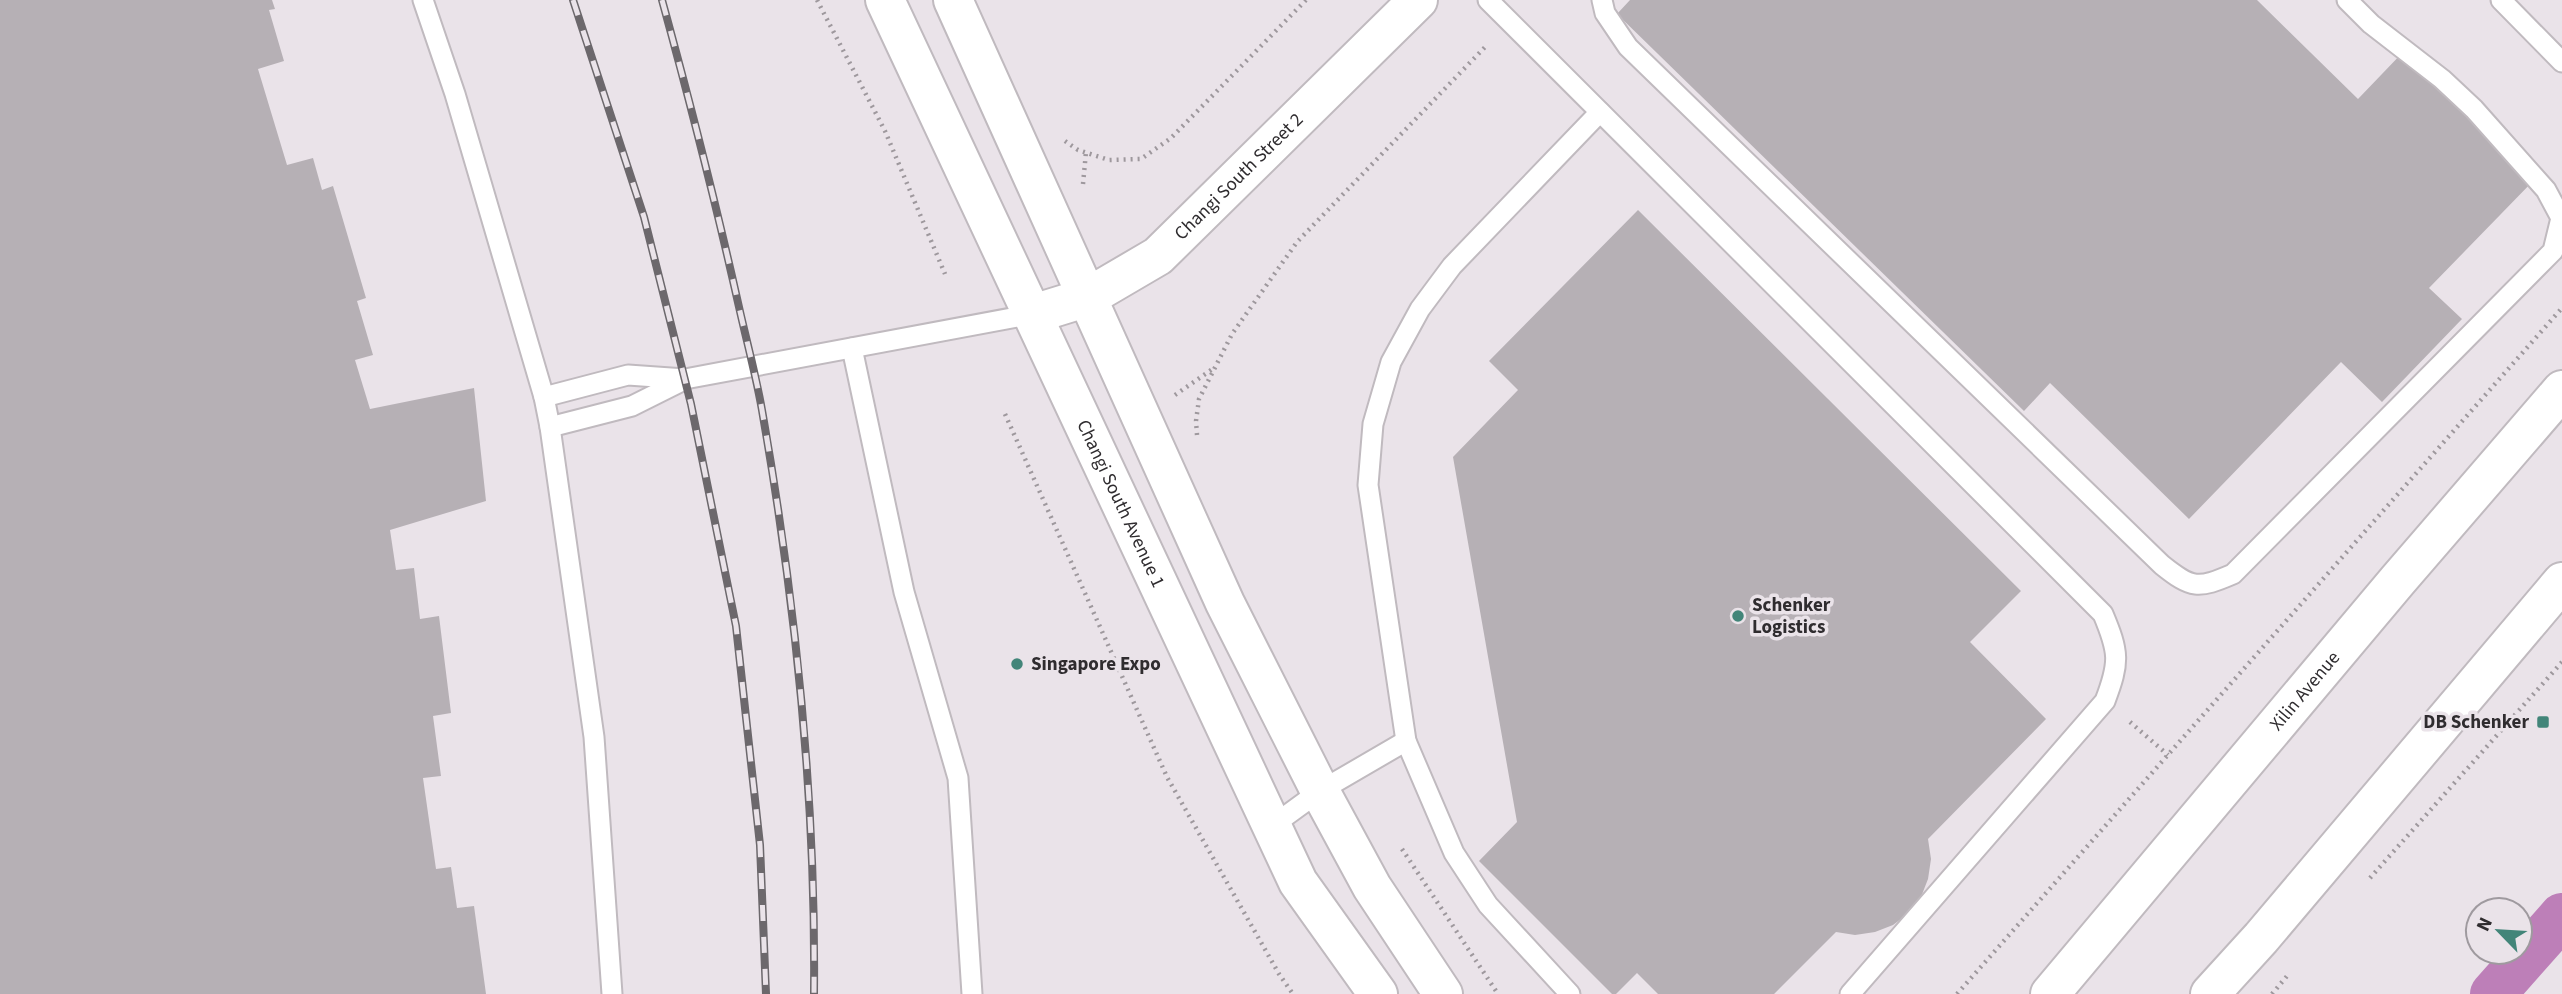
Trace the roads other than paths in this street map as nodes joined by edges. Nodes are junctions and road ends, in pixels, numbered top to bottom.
1 (423, 0) edge
2 (885, 0) edge
3 (953, 0) edge
4 (1418, 0) edge
5 (1488, 0) edge
6 (1602, 0) edge
7 (2347, 0) edge
8 (2501, 0) edge
9 (2562, 62) edge
10 (1600, 112) junction
11 (1088, 297) junction
12 (1033, 314) junction
13 (852, 348) junction
14 (685, 379) junction
15 (2562, 390) edge
16 (544, 397) junction
17 (550, 427) junction
18 (2562, 582) edge
19 (1406, 741) junction
20 (1320, 791) junction
21 (1272, 826) junction
22 (612, 994) edge
23 (972, 994) edge
24 (1378, 994) edge
25 (1443, 994) edge
26 (1570, 994) edge
27 (1850, 994) edge
28 (2050, 994) edge
29 (2210, 994) edge

1 - 16 lane
2 - 12 street, Changi South Avenue 1
3 - 11 street
4 - 11 street, Changi South Street 2
5 - 10 lane
6 - 7 lane
8 - 9 lane
10 - 19 lane
10 - 27 lane
11 - 12 street, Changi South Street 2
11 - 20 street
12 - 13 lane
12 - 21 street, Changi South Avenue 1
13 - 14 lane
13 - 23 lane
14 - 16 lane
14 - 17 lane
15 - 28 street, Xilin Avenue
16 - 17 lane
17 - 22 lane
18 - 29 street
19 - 20 lane
19 - 26 lane
20 - 21 lane
20 - 25 street
21 - 24 street, Changi South Avenue 1

